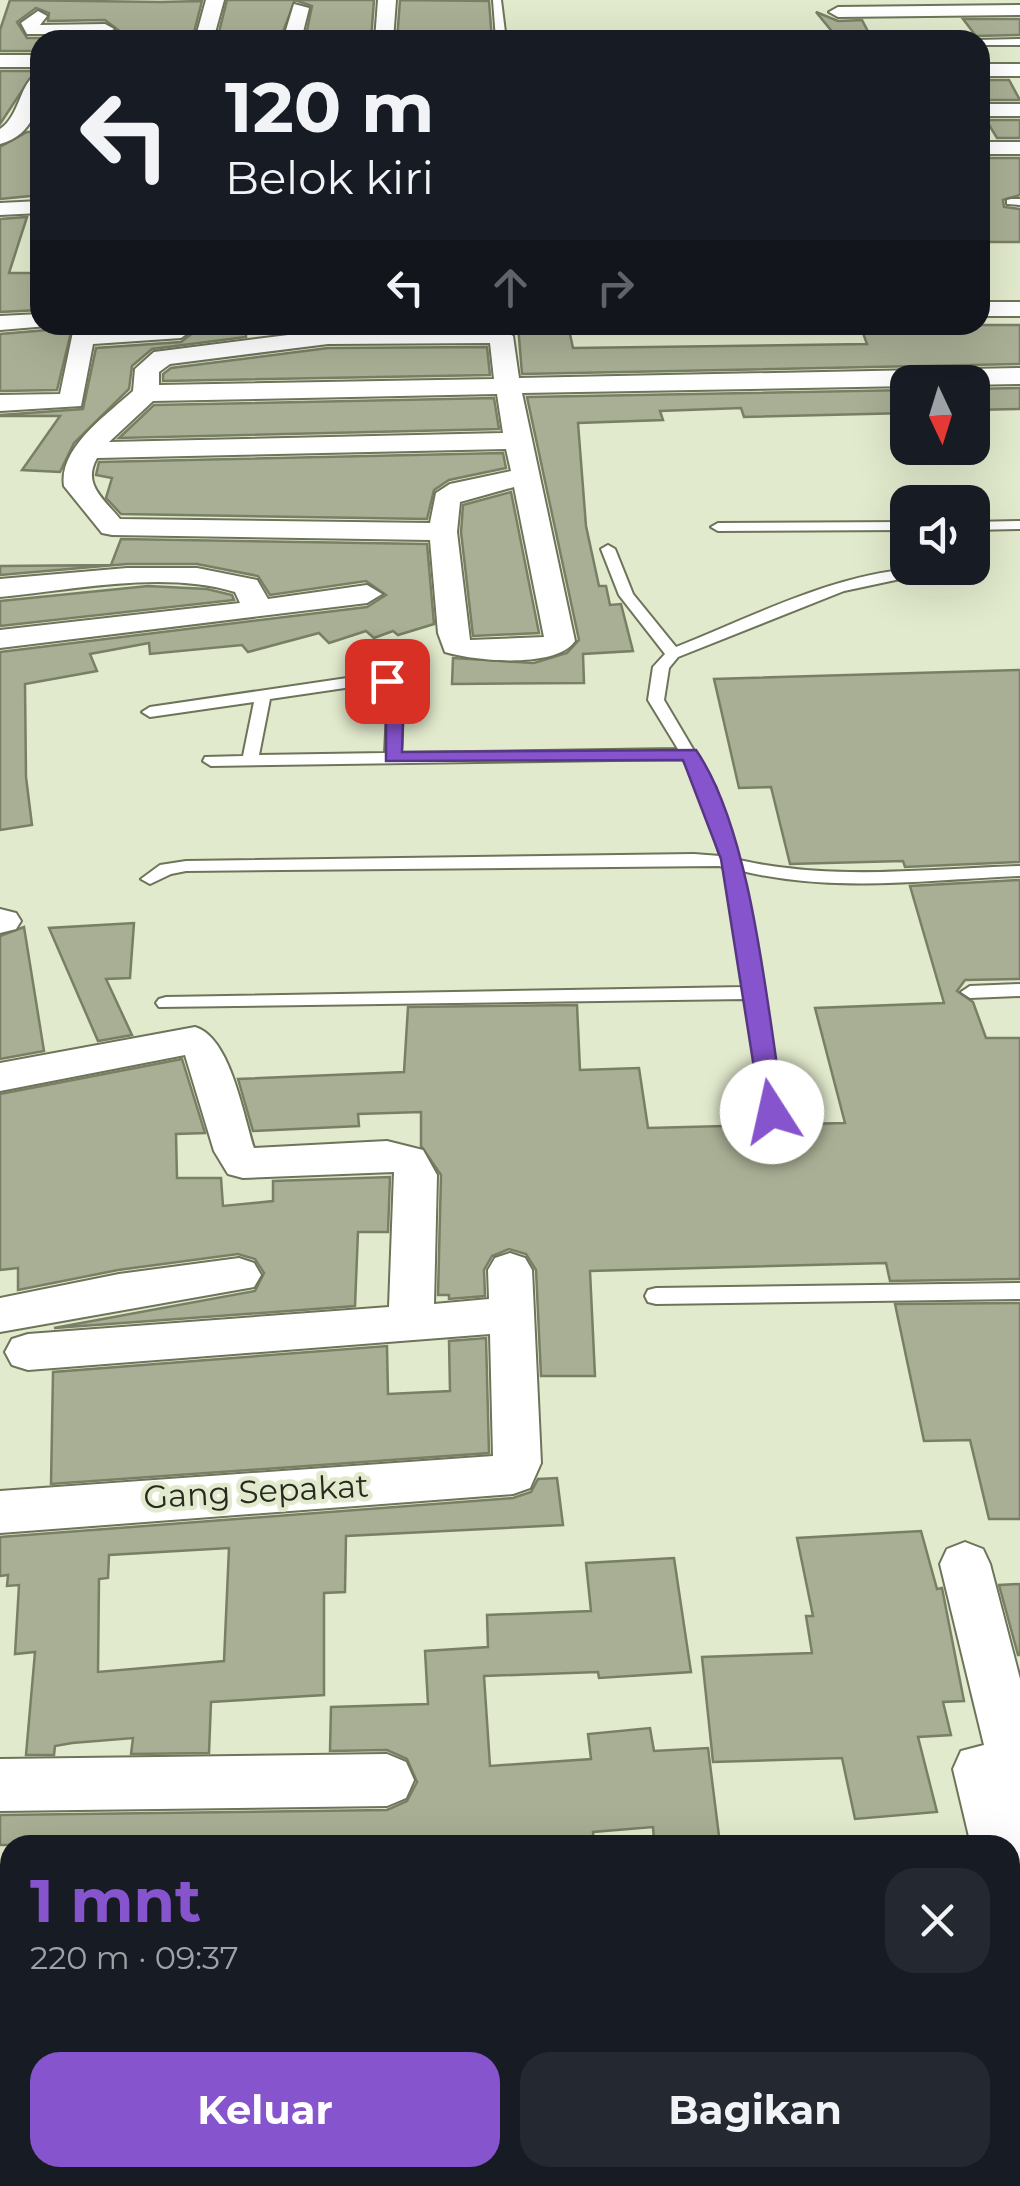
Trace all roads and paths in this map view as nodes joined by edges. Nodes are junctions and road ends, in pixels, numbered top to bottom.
1 (215, 0) edge
2 (386, 0) edge
3 (497, 0) edge
4 (300, 8) dead end
5 (1020, 10) edge
6 (115, 11) dead end
7 (838, 12) dead end
8 (38, 16) dead end
9 (45, 30) edge
10 (105, 30) edge
11 (207, 30) edge
12 (294, 30) edge
13 (384, 30) edge
14 (501, 30) edge
15 (1020, 45) edge
16 (990, 46) edge
17 (0, 61) edge
18 (30, 61) edge
19 (990, 70) edge
20 (1020, 70) edge
21 (30, 105) edge
22 (990, 110) edge
23 (1020, 110) edge
24 (0, 116) edge
25 (26, 116) junction
26 (0, 138) edge
27 (990, 148) edge
28 (1020, 148) edge
29 (30, 208) edge
30 (0, 209) edge
31 (990, 309) edge
32 (1020, 309) edge
33 (30, 321) edge
34 (0, 323) edge
35 (115, 335) edge
36 (341, 335) edge
37 (501, 335) edge
38 (1020, 376) edge
39 (506, 384) junction
40 (146, 393) junction
41 (0, 404) edge
42 (517, 441) junction
43 (90, 450) junction
44 (528, 476) junction
45 (890, 526) edge
46 (990, 526) edge
47 (1020, 526) edge
48 (718, 528) dead end
49 (443, 532) junction
50 (608, 549) dead end
51 (890, 577) edge
52 (0, 588) edge
53 (366, 594) dead end
54 (258, 608) junction
55 (0, 638) edge
56 (673, 654) junction
57 (263, 694) junction
58 (150, 712) dead end
59 (689, 754) junction
60 (392, 758) junction
61 (211, 761) dead end
62 (250, 761) junction
63 (731, 859) junction
64 (1020, 871) edge
65 (150, 879) dead end
66 (1020, 990) edge
67 (970, 992) dead end
68 (752, 994) junction
69 (166, 1003) dead end
70 (0, 1078) edge
71 (772, 1112) dead end
72 (510, 1270) dead end
73 (238, 1275) dead end
74 (143, 1288) junction
75 (1020, 1291) edge
76 (656, 1296) dead end
77 (0, 1315) edge
78 (512, 1315) junction
79 (411, 1325) junction
80 (152, 1344) junction
81 (28, 1352) dead end
82 (0, 1512) edge
83 (965, 1564) dead end
84 (1000, 1776) edge
85 (387, 1780) dead end
86 (0, 1786) edge
87 (999, 1835) edge

1 - 11 street
2 - 13 street
3 - 14 lane
4 - 12 street
5 - 7 street
6 - 10 street
8 - 9 street
15 - 16 street
17 - 18 street
19 - 20 street
21 - 25 street
22 - 23 street
24 - 25 street
25 - 26 street
27 - 28 street
29 - 30 street
31 - 32 street
33 - 34 street
35 - 41 street
36 - 40 street
37 - 39 street
38 - 39 street
39 - 40 street
39 - 42 street
40 - 43 street
42 - 43 street
42 - 44 street
43 - 49 street
44 - 49 street
44 - 49 street
45 - 48 lane
46 - 47 lane
50 - 56 lane
51 - 56 lane
52 - 54 street
53 - 54 street
54 - 55 street
56 - 59 lane
57 - 58 lane
57 - 60 lane
57 - 62 lane
59 - 60 lane
59 - 63 lane
60 - 62 lane
61 - 62 lane
63 - 64 lane
63 - 65 lane
63 - 68 lane
66 - 67 lane
68 - 69 lane
68 - 71 lane
70 - 79 street
72 - 78 street
73 - 74 street
74 - 77 street
74 - 80 street
75 - 76 lane
78 - 79 street
78 - 82 street, Gang Sepakat
79 - 80 street
80 - 81 street
83 - 84 street
84 - 87 street
85 - 86 street

